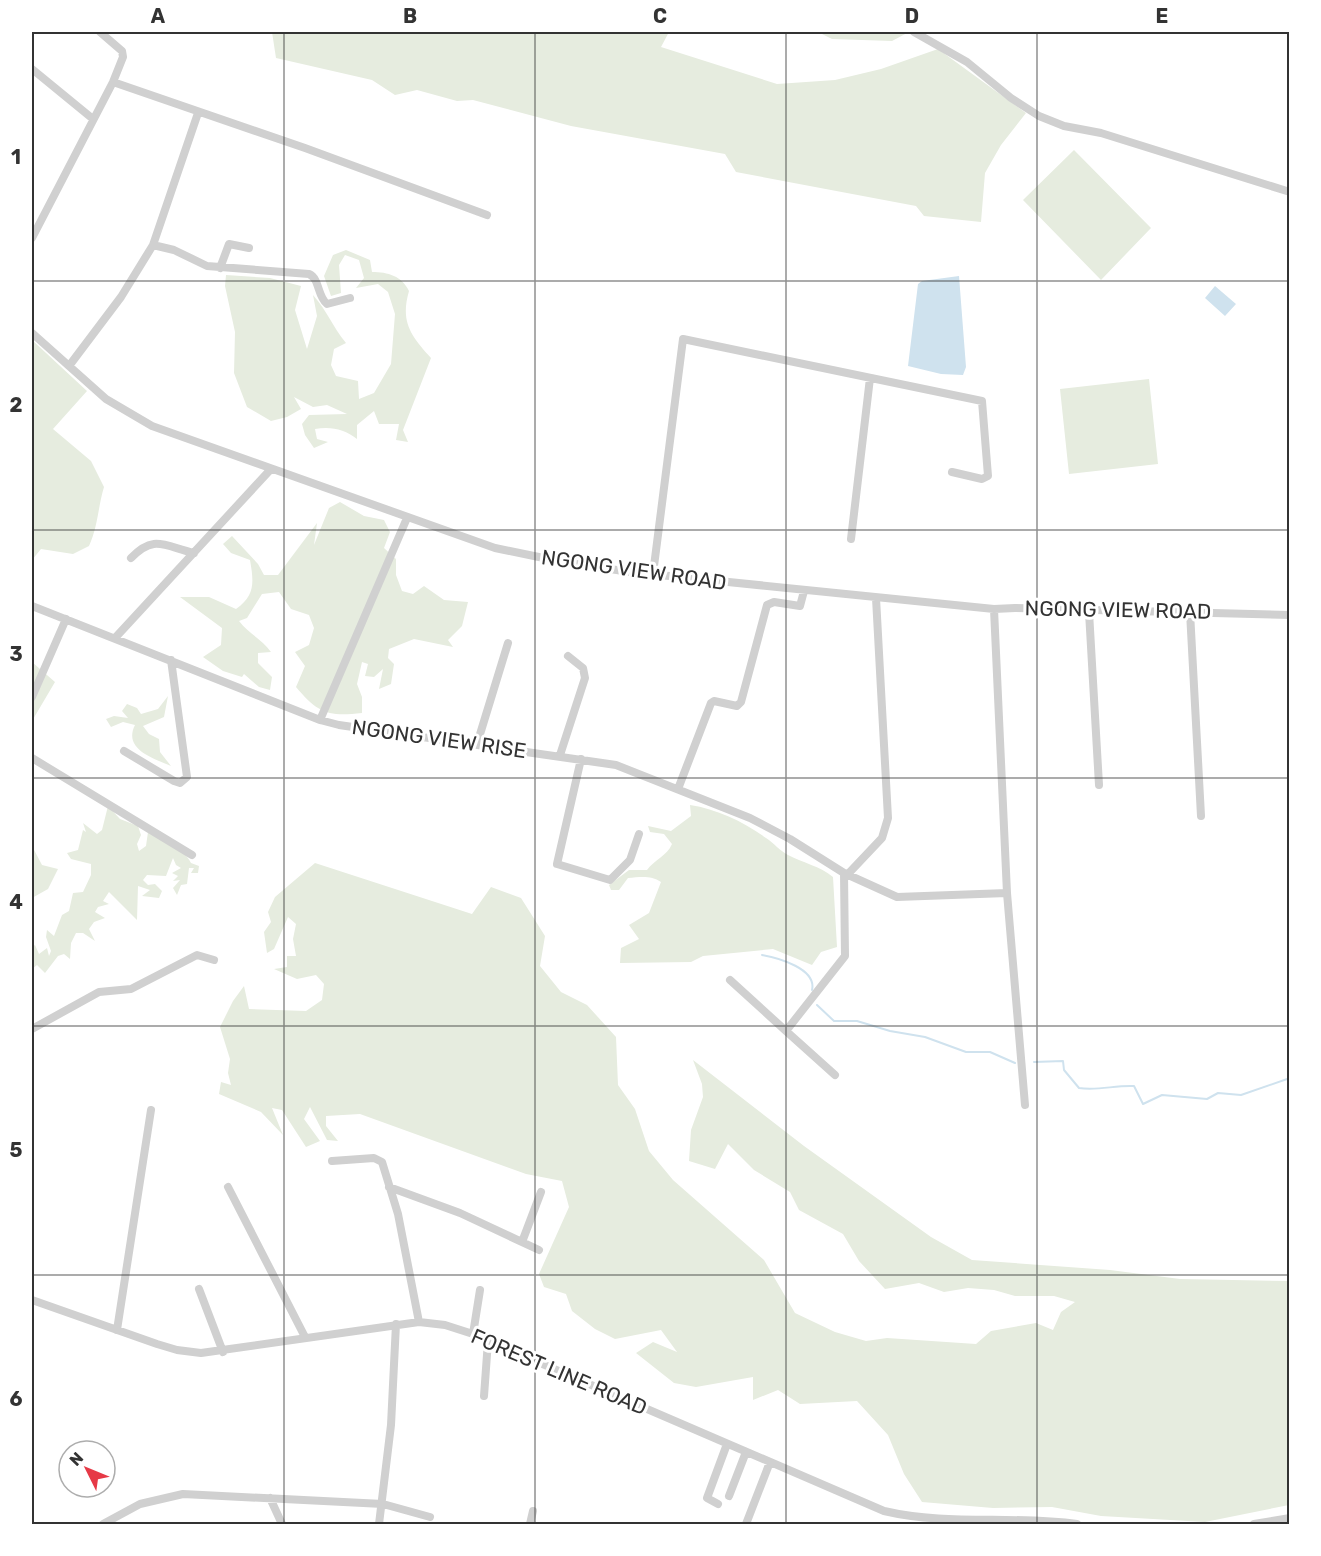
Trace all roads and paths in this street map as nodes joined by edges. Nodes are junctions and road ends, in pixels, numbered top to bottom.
1 (100, 32) edge
2 (914, 32) edge
3 (32, 69) edge
4 (113, 82) junction
5 (198, 113) junction
6 (93, 120) junction
7 (1290, 192) edge
8 (487, 215) dead end
9 (32, 238) edge
10 (153, 245) junction
11 (249, 248) dead end
12 (220, 268) junction
13 (350, 298) dead end
14 (32, 333) edge
15 (69, 366) junction
16 (870, 378) junction
17 (271, 469) junction
18 (952, 472) dead end
19 (407, 518) junction
20 (850, 539) dead end
21 (194, 553) junction
22 (131, 558) dead end
23 (654, 574) junction
24 (804, 591) junction
25 (876, 598) junction
26 (32, 606) edge
27 (994, 609) junction
28 (1089, 612) junction
29 (1190, 612) junction
30 (1290, 615) edge
31 (66, 619) junction
32 (115, 638) junction
33 (508, 643) dead end
34 (568, 656) dead end
35 (171, 660) junction
36 (32, 698) edge
37 (320, 720) junction
38 (477, 744) junction
39 (124, 751) dead end
40 (560, 755) junction
41 (32, 758) edge
42 (581, 759) junction
43 (1099, 785) dead end
44 (678, 789) junction
45 (1201, 816) dead end
46 (639, 834) dead end
47 (192, 855) dead end
48 (846, 874) junction
49 (1007, 893) junction
50 (214, 960) dead end
51 (730, 980) dead end
52 (32, 1029) edge
53 (786, 1031) junction
54 (835, 1075) dead end
55 (1025, 1105) dead end
56 (151, 1110) dead end
57 (332, 1161) dead end
58 (228, 1187) dead end
59 (389, 1187) junction
60 (541, 1192) dead end
61 (522, 1242) junction
62 (539, 1250) dead end
63 (199, 1289) dead end
64 (480, 1290) dead end
65 (32, 1300) edge
66 (419, 1322) junction
67 (396, 1324) junction
68 (117, 1330) junction
69 (473, 1334) junction
70 (305, 1337) junction
71 (488, 1341) junction
72 (223, 1352) junction
73 (484, 1396) dead end
74 (727, 1444) junction
75 (746, 1452) junction
76 (770, 1462) junction
77 (729, 1496) dead end
78 (270, 1498) junction
79 (383, 1504) junction
80 (718, 1504) dead end
81 (532, 1511) dead end
82 (430, 1517) dead end
83 (911, 1517) junction
84 (1290, 1518) edge
85 (103, 1524) edge
86 (282, 1524) edge
87 (379, 1524) edge
88 (530, 1524) edge
89 (746, 1524) edge
90 (916, 1524) edge
91 (1077, 1524) edge
92 (1254, 1524) edge

1 - 4 street
2 - 7 street
3 - 6 street
4 - 5 street
4 - 6 street
5 - 8 street
5 - 10 street
6 - 9 street
10 - 12 street
10 - 15 street
11 - 12 street
12 - 13 street
14 - 15 street, NGONG VIEW ROAD
15 - 17 street, NGONG VIEW ROAD
16 - 18 street
16 - 20 street
16 - 23 street
17 - 19 street, NGONG VIEW ROAD
17 - 21 street
19 - 23 street, NGONG VIEW ROAD
19 - 37 street
21 - 22 street
21 - 32 street
23 - 24 street, NGONG VIEW ROAD
24 - 25 street, NGONG VIEW ROAD
24 - 44 street
25 - 27 street, NGONG VIEW ROAD
25 - 48 street
26 - 31 street, NGONG VIEW RISE
27 - 28 street, NGONG VIEW ROAD
27 - 49 street
28 - 29 street, NGONG VIEW ROAD
28 - 43 street
29 - 30 street, NGONG VIEW ROAD
29 - 45 street
31 - 32 street, NGONG VIEW RISE
31 - 36 street
32 - 35 street, NGONG VIEW RISE
33 - 38 street
34 - 40 street
35 - 37 street, NGONG VIEW RISE
35 - 39 street
37 - 38 street, NGONG VIEW RISE
38 - 40 street, NGONG VIEW RISE
40 - 42 street, NGONG VIEW RISE
41 - 47 street
42 - 44 street, NGONG VIEW RISE
42 - 46 street
44 - 48 street, NGONG VIEW RISE
48 - 49 street, NGONG VIEW RISE
48 - 53 street
49 - 55 street
50 - 52 street
51 - 53 street
53 - 54 street
56 - 68 street
57 - 59 street
58 - 70 street
59 - 61 street
59 - 66 street
60 - 61 street
61 - 62 street
63 - 72 street
64 - 69 street
65 - 68 street, FOREST LINE ROAD
66 - 67 street, FOREST LINE ROAD
66 - 69 street, FOREST LINE ROAD
67 - 70 street, FOREST LINE ROAD
67 - 79 street
68 - 72 street, FOREST LINE ROAD
69 - 71 street, FOREST LINE ROAD
70 - 72 street, FOREST LINE ROAD
71 - 73 street
71 - 74 street, FOREST LINE ROAD
74 - 75 street, FOREST LINE ROAD
74 - 80 street
75 - 76 street, FOREST LINE ROAD
75 - 77 street
76 - 83 street, FOREST LINE ROAD
76 - 89 street
78 - 79 street
78 - 85 street
78 - 86 street
79 - 82 street
79 - 87 street
81 - 88 street
83 - 90 street
83 - 91 street, FOREST LINE ROAD
84 - 92 street

